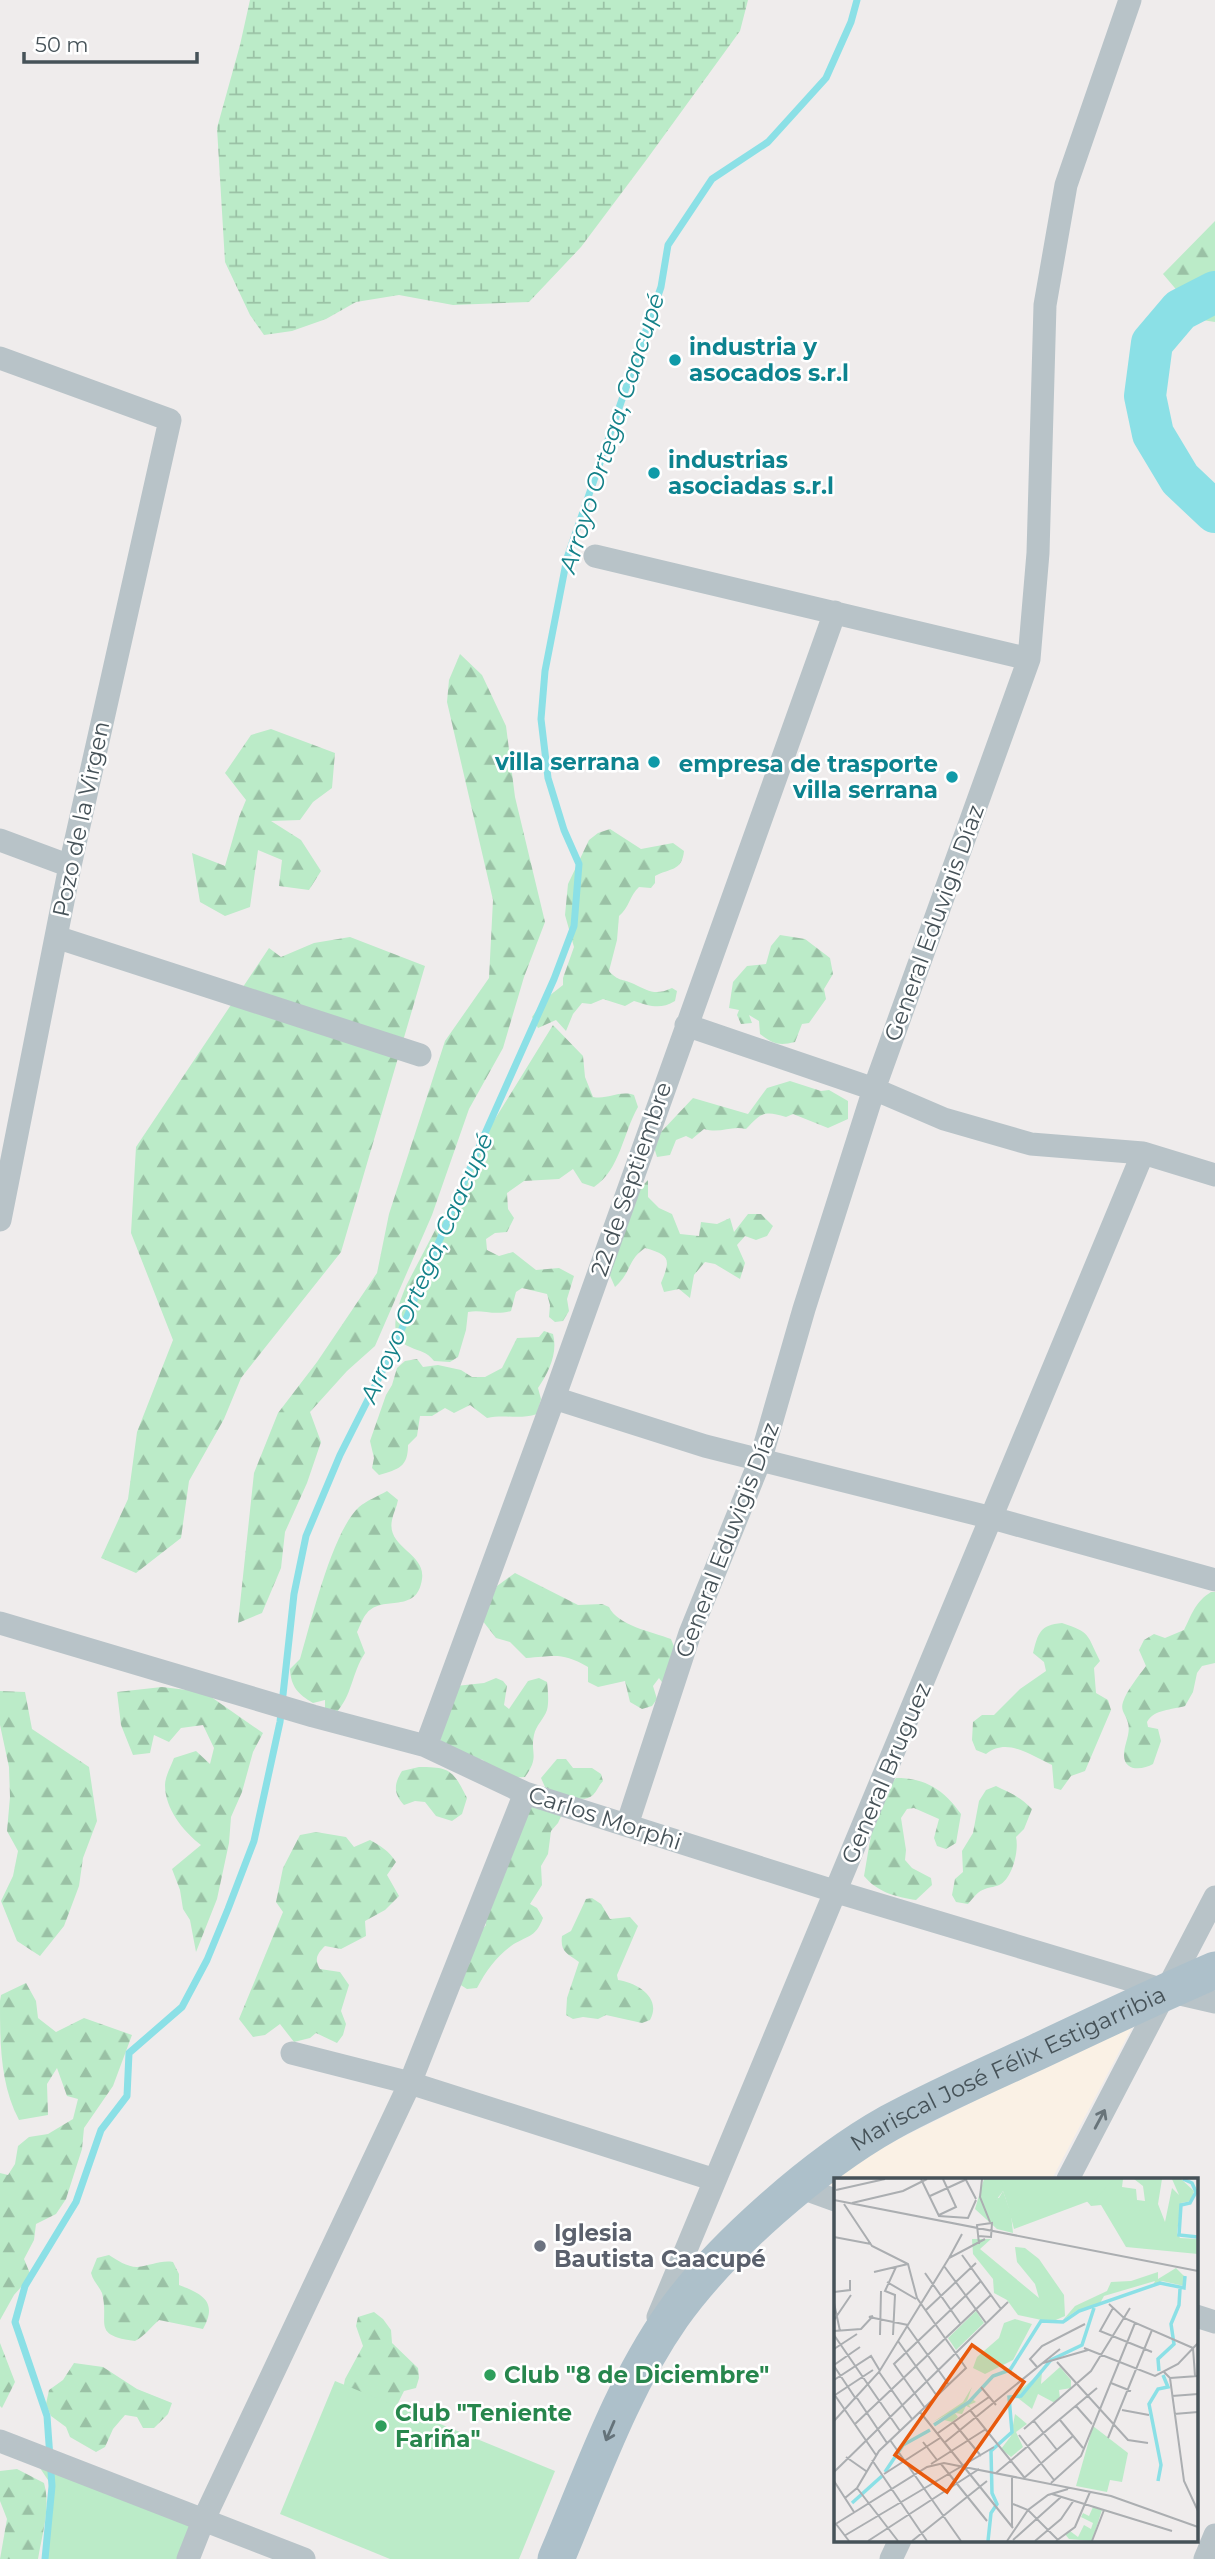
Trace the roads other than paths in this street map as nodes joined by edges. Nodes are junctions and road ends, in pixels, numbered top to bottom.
1 (1130, 0) edge
2 (0, 358) edge
3 (596, 556) dead end
4 (835, 612) junction
5 (1029, 659) junction
6 (0, 840) edge
7 (70, 866) junction
8 (56, 937) junction
9 (685, 1025) junction
10 (420, 1055) dead end
11 (874, 1089) junction
12 (1143, 1153) junction
13 (5, 1169) edge
14 (1215, 1175) edge
15 (0, 1220) edge
16 (554, 1398) junction
17 (761, 1458) junction
18 (992, 1518) junction
19 (1215, 1580) edge
20 (0, 1623) edge
21 (426, 1746) junction
22 (525, 1793) junction
23 (627, 1825) junction
24 (837, 1892) junction
25 (1215, 1897) edge
26 (1215, 1970) edge
27 (1167, 1991) junction
28 (1215, 2002) edge
29 (292, 2053) dead end
30 (410, 2083) junction
31 (1069, 2178) edge
32 (715, 2180) junction
33 (799, 2187) junction
34 (834, 2200) edge
35 (1198, 2317) edge
36 (1215, 2322) edge
37 (627, 2391) junction
38 (0, 2441) edge
39 (203, 2521) junction
40 (1215, 2535) edge
41 (899, 2542) edge
42 (188, 2559) edge
43 (303, 2559) edge
44 (556, 2559) edge
45 (891, 2559) edge
46 (1205, 2559) edge

1 - 5 street, General Eduvigis Díaz
2 - 7 street, Pozo de la Virgen
3 - 4 street
4 - 5 street
4 - 9 street, 22 de Septiembre
5 - 11 street, General Eduvigis Díaz
6 - 7 street
7 - 8 street, Pozo de la Virgen
8 - 10 street
8 - 13 street, Pozo de la Virgen
9 - 11 street
9 - 16 street, 22 de Septiembre
11 - 12 street
11 - 17 street, General Eduvigis Díaz
12 - 14 street
12 - 18 street, General Bruguez
13 - 15 street, Pozo de la Virgen
16 - 17 street
16 - 21 street, 22 de Septiembre
17 - 18 street
17 - 23 street, General Eduvigis Díaz
18 - 19 street
18 - 24 street, General Bruguez
20 - 21 street, Carlos Morphi
21 - 22 street, Carlos Morphi
22 - 23 street, Carlos Morphi
22 - 30 street
23 - 24 street, Carlos Morphi
24 - 27 street, Carlos Morphi
24 - 32 street, General Bruguez
25 - 27 street
26 - 27 main road, Mariscal José Félix Estigarribia
27 - 28 street, Carlos Morphi
31 -> 27 street
27 - 33 main road, Mariscal José Félix Estigarribia
29 - 30 street
30 - 32 street
30 - 39 street
32 - 37 street, General Bruguez
33 - 34 street
33 - 37 main road, Mariscal José Félix Estigarribia
35 - 36 street
37 -> 44 main road, Mariscal José Félix Estigarribia
38 - 39 street
39 - 42 street
39 - 43 street
40 - 46 street
41 - 45 street

